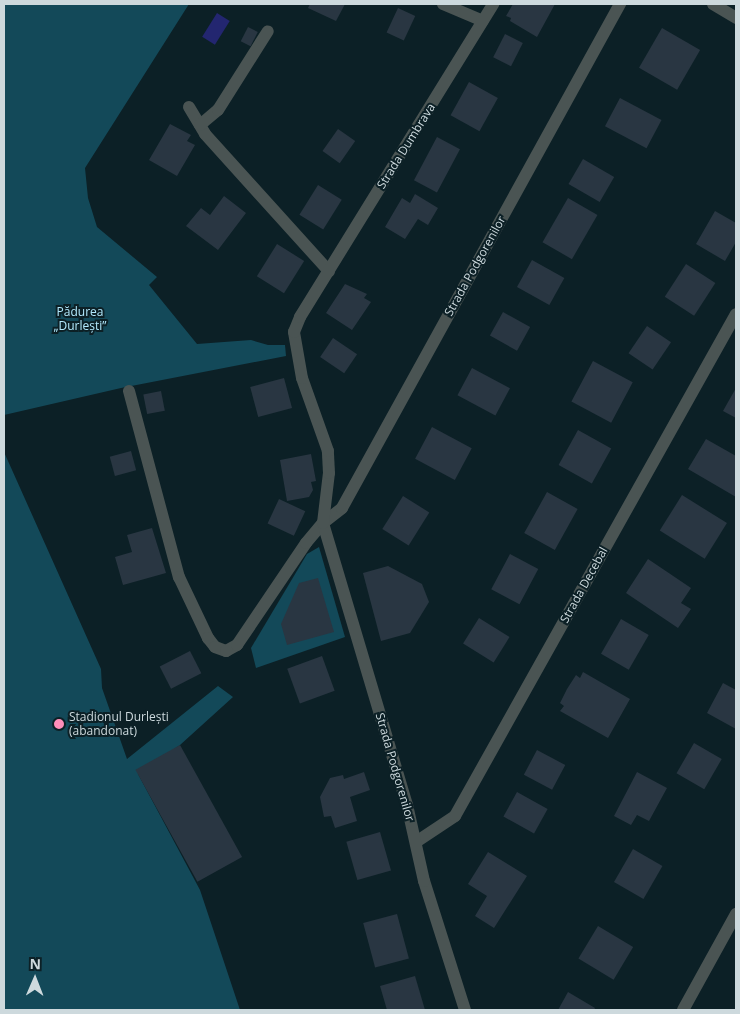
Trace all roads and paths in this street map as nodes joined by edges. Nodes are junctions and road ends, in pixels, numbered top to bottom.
1 (443, 4) edge
2 (493, 4) edge
3 (620, 4) edge
4 (713, 4) edge
5 (736, 18) edge
6 (483, 21) junction
7 (268, 30) dead end
8 (189, 107) dead end
9 (200, 125) junction
10 (329, 271) junction
11 (736, 314) edge
12 (129, 391) dead end
13 (323, 523) junction
14 (416, 842) junction
15 (736, 914) edge
16 (465, 1010) edge
17 (683, 1010) edge

1 - 6 street
2 - 6 street, Strada Dumbrava
3 - 13 street, Strada Podgorenilor
4 - 5 street
6 - 10 street, Strada Dumbrava
7 - 9 street
8 - 9 street
9 - 10 street
10 - 13 street, Strada Dumbrava
11 - 14 street, Strada Decebal
12 - 13 street, Strada Podgorenilor
13 - 14 street, Strada Podgorenilor
14 - 16 street, Strada Podgorenilor
15 - 17 street

